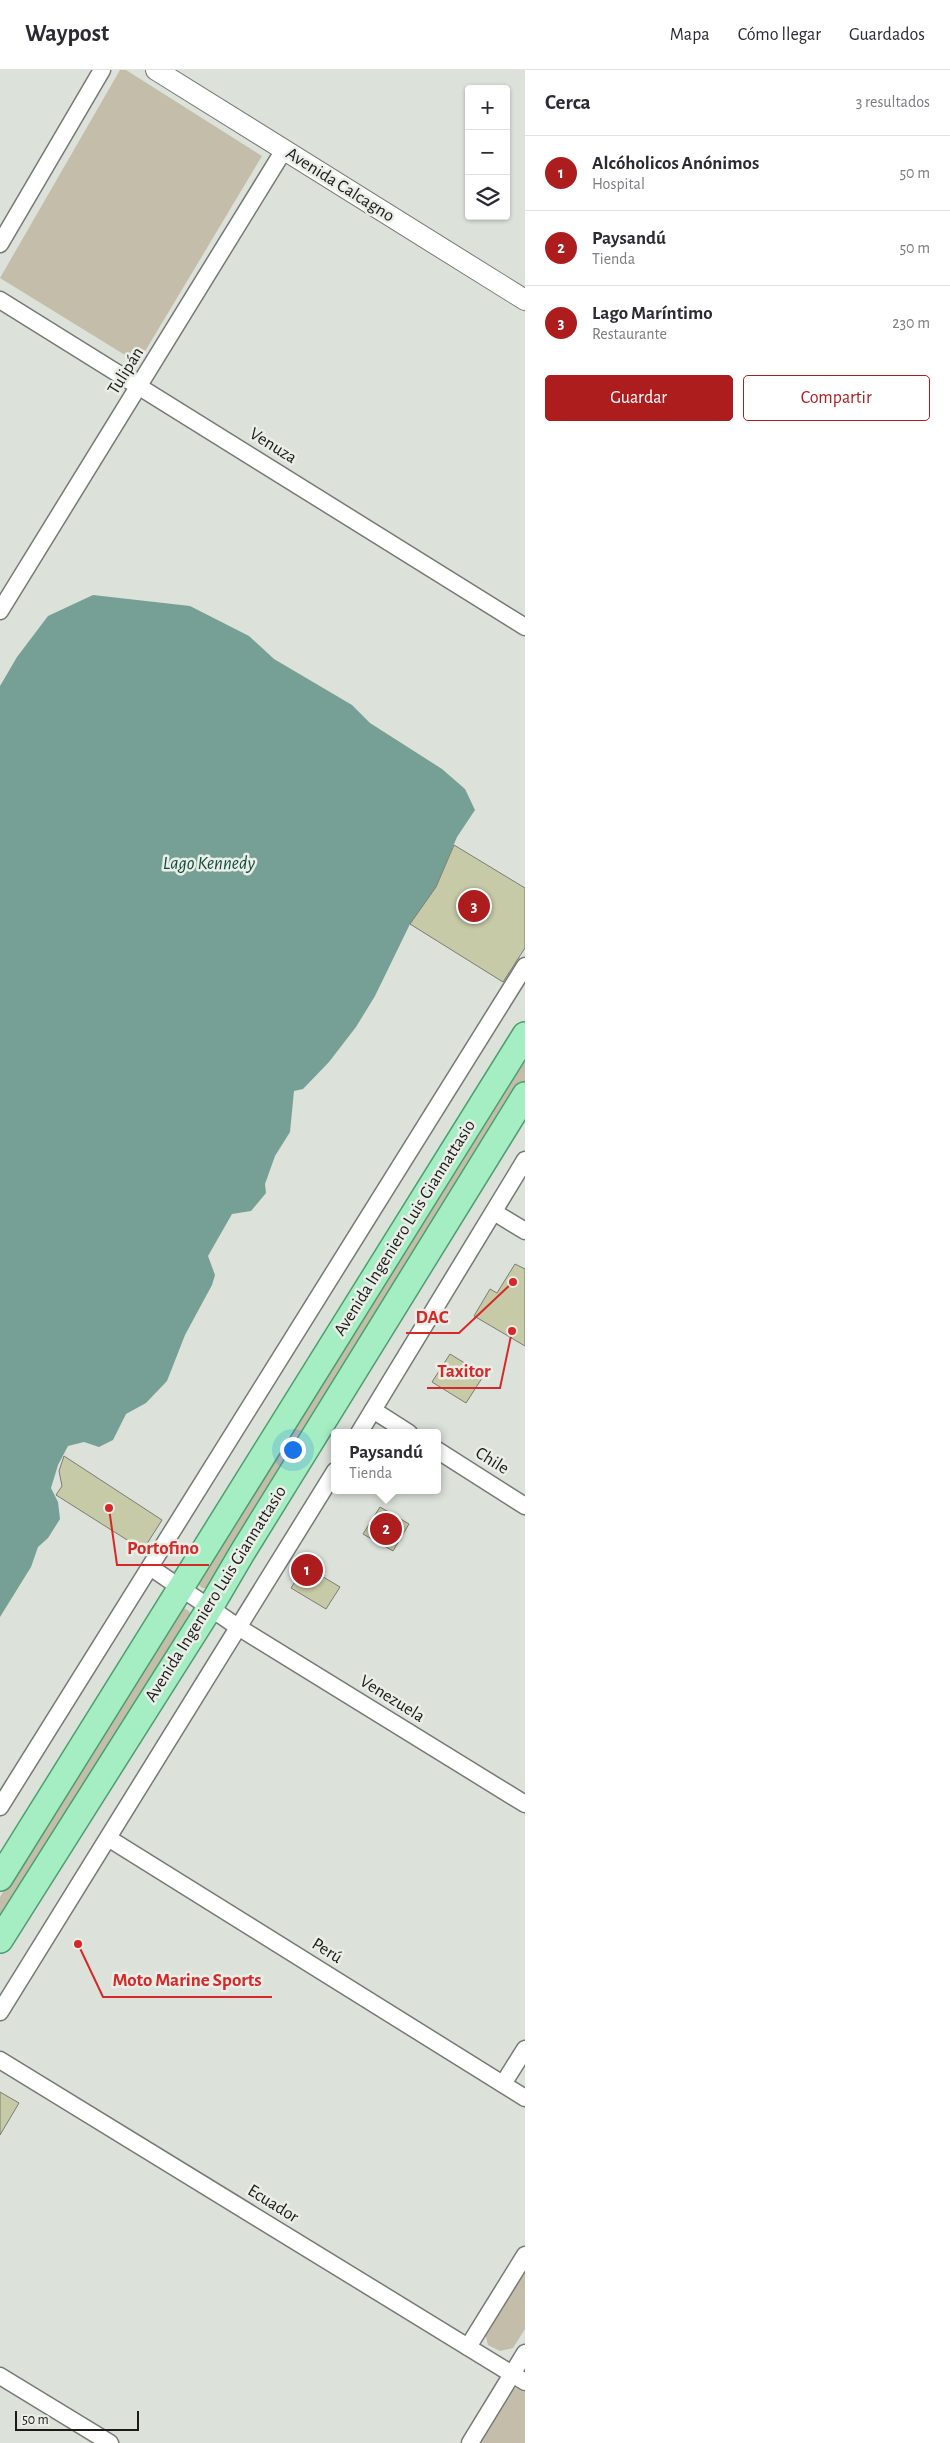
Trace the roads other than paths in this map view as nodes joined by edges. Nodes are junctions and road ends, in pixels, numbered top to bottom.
1 (102, 70) edge
2 (156, 70) edge
3 (284, 150) junction
4 (0, 244) edge
5 (0, 300) edge
6 (525, 300) edge
7 (140, 386) junction
8 (0, 611) edge
9 (525, 627) edge
10 (525, 966) edge
11 (525, 1035) edge
12 (525, 1095) edge
13 (525, 1160) edge
14 (494, 1212) junction
15 (525, 1231) edge
16 (373, 1410) junction
17 (361, 1429) edge
18 (403, 1429) edge
19 (441, 1453) edge
20 (331, 1478) edge
21 (525, 1506) edge
22 (150, 1566) junction
23 (182, 1588) junction
24 (211, 1606) junction
25 (238, 1627) junction
26 (525, 1804) edge
27 (0, 1807) edge
28 (108, 1838) junction
29 (0, 1878) edge
30 (0, 1940) edge
31 (0, 2012) edge
32 (525, 2050) edge
33 (0, 2060) edge
34 (503, 2084) junction
35 (525, 2098) edge
36 (525, 2255) edge
37 (468, 2347) junction
38 (525, 2353) edge
39 (0, 2376) edge
40 (519, 2378) edge
41 (110, 2443) edge
42 (470, 2443) edge

1 - 4 street
2 - 3 street, Avenida Calcagno
3 - 6 street, Avenida Calcagno
3 - 7 street, Tulipán
5 - 7 street, Venuza
7 - 8 street, Tulipán
7 - 9 street, Venuza
10 - 22 street, Avenida Ingeniero Luis Giannattasio
11 - 23 main road, Avenida Ingeniero Luis Giannattasio
12 - 24 main road, Avenida Ingeniero Luis Giannattasio
13 - 14 street
14 - 15 street
14 - 16 street
16 - 17 street
16 - 18 street
19 - 21 street, Chile
20 - 25 street, Avenida Ingeniero Luis Giannattasio
22 - 23 street, Venezuela
22 - 27 street, Avenida Ingeniero Luis Giannattasio
23 - 24 street, Venezuela
23 - 29 main road, Avenida Ingeniero Luis Giannattasio
24 - 25 street, Venezuela
24 - 30 main road, Avenida Ingeniero Luis Giannattasio
25 - 26 street, Venezuela
25 - 28 street, Avenida Ingeniero Luis Giannattasio
28 - 31 street, Avenida Ingeniero Luis Giannattasio
28 - 34 street, Perú
32 - 34 street
33 - 37 street, Ecuador
34 - 35 street, Perú
36 - 37 street
37 - 40 street, Ecuador
38 - 40 street
39 - 41 street
40 - 42 street

